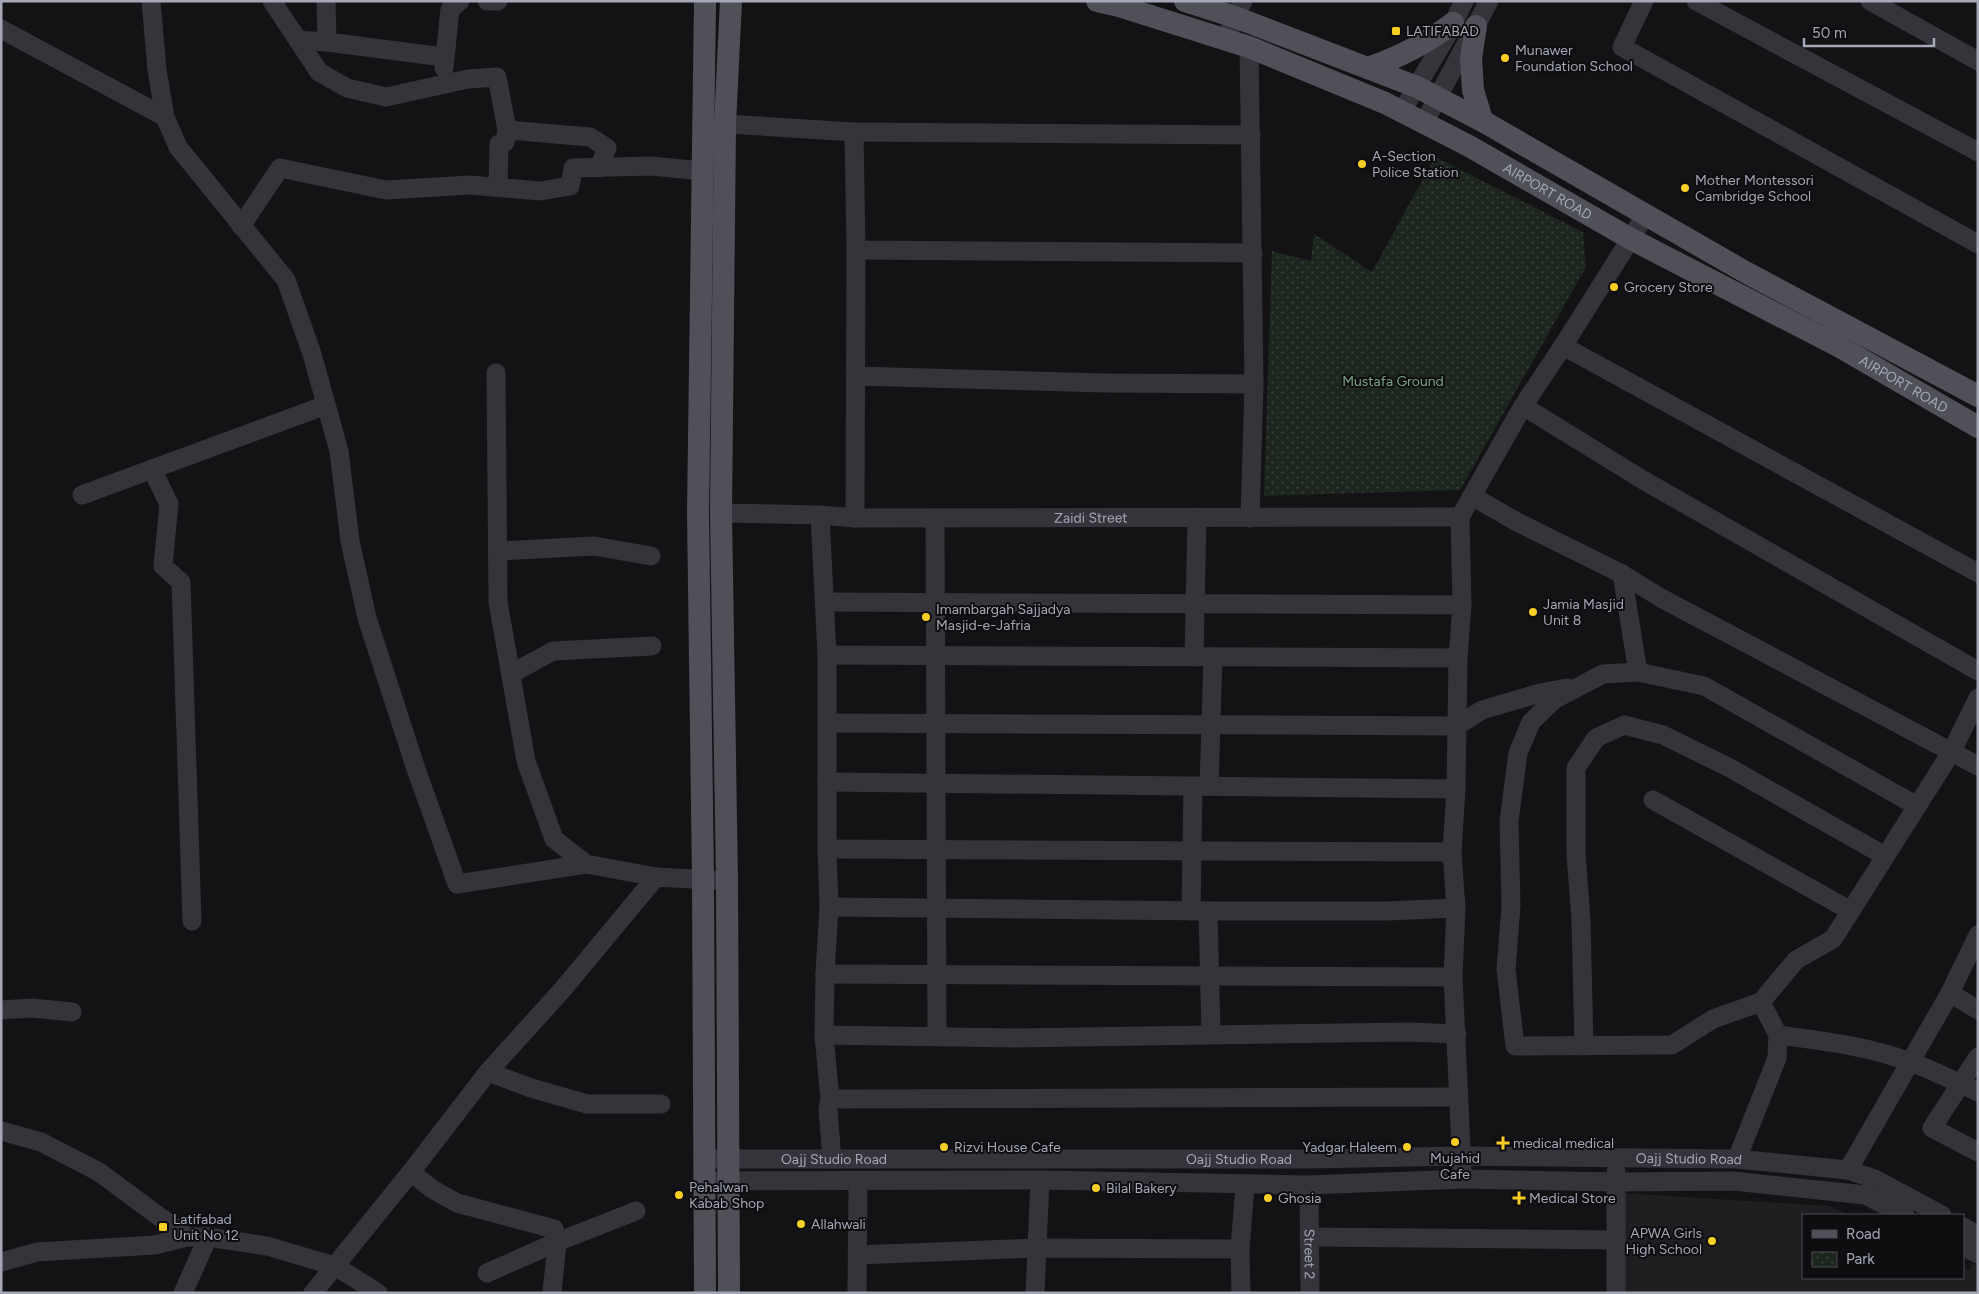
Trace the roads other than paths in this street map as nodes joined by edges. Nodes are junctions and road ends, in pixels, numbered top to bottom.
1 (151, 1) edge
2 (272, 1) edge
3 (326, 1) edge
4 (460, 1) edge
5 (486, 1) edge
6 (498, 1) edge
7 (704, 1) edge
8 (731, 1) edge
9 (1097, 1) edge
10 (1185, 1) edge
11 (1464, 1) edge
12 (1489, 1) edge
13 (1644, 1) edge
14 (1696, 1) edge
15 (1870, 1) edge
16 (1239, 9) edge
17 (1453, 23) junction
18 (1476, 26) junction
19 (1, 30) edge
20 (1225, 39) junction
21 (298, 40) junction
22 (327, 42) junction
23 (1249, 47) junction
24 (444, 57) junction
25 (1978, 61) edge
26 (1368, 68) junction
27 (443, 84) junction
28 (1417, 87) junction
29 (1438, 98) junction
30 (1402, 111) junction
31 (165, 117) junction
32 (1482, 120) junction
33 (702, 122) junction
34 (1424, 123) junction
35 (725, 124) junction
36 (507, 130) junction
37 (854, 132) junction
38 (1251, 135) junction
39 (1978, 152) edge
40 (599, 168) junction
41 (702, 171) junction
42 (498, 187) junction
43 (1645, 216) junction
44 (241, 226) junction
45 (1632, 238) junction
46 (1978, 244) edge
47 (856, 250) junction
48 (1253, 253) junction
49 (1563, 346) junction
50 (496, 373) dead end
51 (855, 376) junction
52 (1254, 384) junction
53 (1978, 396) edge
54 (326, 405) junction
55 (1523, 406) junction
56 (1978, 427) edge
57 (152, 469) junction
58 (82, 495) dead end
59 (1472, 496) junction
60 (720, 513) junction
61 (820, 515) junction
62 (855, 518) junction
63 (935, 518) junction
64 (1197, 518) junction
65 (1250, 518) junction
66 (1460, 518) junction
67 (498, 551) junction
68 (651, 556) dead end
69 (1978, 573) edge
70 (1622, 574) junction
71 (825, 602) junction
72 (935, 602) junction
73 (1195, 603) junction
74 (1462, 605) junction
75 (652, 646) dead end
76 (827, 655) junction
77 (935, 655) junction
78 (1194, 657) junction
79 (1213, 657) junction
80 (1458, 658) junction
81 (1978, 671) edge
82 (1638, 672) junction
83 (511, 674) junction
84 (1579, 686) junction
85 (1978, 698) edge
86 (828, 723) junction
87 (935, 723) junction
88 (1211, 725) junction
89 (1457, 726) junction
90 (1952, 751) junction
91 (1978, 766) edge
92 (827, 782) junction
93 (936, 784) junction
94 (1201, 786) junction
95 (1456, 789) junction
96 (1653, 800) dead end
97 (1917, 806) junction
98 (827, 849) junction
99 (936, 850) junction
100 (1192, 851) junction
101 (1452, 852) junction
102 (1885, 856) junction
103 (586, 864) junction
104 (656, 877) junction
105 (703, 879) junction
106 (727, 881) junction
107 (830, 907) junction
108 (1456, 908) junction
109 (936, 910) junction
110 (1199, 911) junction
111 (1851, 911) junction
112 (192, 921) dead end
113 (1978, 935) edge
114 (825, 974) junction
115 (937, 975) junction
116 (1210, 976) junction
117 (1453, 977) junction
118 (1950, 992) junction
119 (1761, 1002) junction
120 (1, 1010) edge
121 (1978, 1010) edge
122 (72, 1012) dead end
123 (824, 1034) junction
124 (1211, 1034) junction
125 (1457, 1034) junction
126 (1778, 1035) junction
127 (937, 1036) junction
128 (1584, 1046) junction
129 (1978, 1057) edge
130 (1910, 1061) junction
131 (488, 1072) junction
132 (1960, 1084) junction
133 (1978, 1092) edge
134 (1458, 1097) junction
135 (830, 1099) junction
136 (661, 1104) dead end
137 (1, 1131) edge
138 (1978, 1152) edge
139 (1462, 1156) junction
140 (1616, 1157) junction
141 (704, 1158) junction
142 (832, 1158) junction
143 (728, 1159) junction
144 (1738, 1159) junction
145 (1848, 1170) junction
146 (411, 1172) junction
147 (1463, 1179) junction
148 (1040, 1180) junction
149 (728, 1181) junction
150 (858, 1181) junction
151 (704, 1182) junction
152 (1616, 1182) junction
153 (1245, 1185) junction
154 (1309, 1185) junction
155 (636, 1211) dead end
156 (1903, 1214) edge
157 (1940, 1214) edge
158 (1964, 1227) edge
159 (1978, 1235) edge
160 (187, 1237) junction
161 (208, 1237) junction
162 (1309, 1237) junction
163 (1616, 1240) junction
164 (557, 1242) junction
165 (1964, 1247) edge
166 (1036, 1248) junction
167 (1240, 1249) junction
168 (1978, 1254) edge
169 (857, 1255) junction
170 (1, 1262) edge
171 (336, 1266) junction
172 (487, 1274) dead end
173 (183, 1293) edge
174 (313, 1293) edge
175 (378, 1293) edge
176 (552, 1293) edge
177 (705, 1293) edge
178 (729, 1293) edge
179 (857, 1293) edge
180 (1035, 1293) edge
181 (1241, 1293) edge
182 (1310, 1293) edge
183 (1616, 1293) edge

1 - 31 street
2 - 21 street
3 - 22 street
4 - 24 street
5 - 6 street
7 - 33 main road
8 - 35 main road
9 - 20 main road, AIRPORT ROAD
10 - 16 main road, AIRPORT ROAD
11 - 17 street
12 - 18 street
13 - 46 street
14 - 39 street
15 - 25 street
16 - 20 street
16 - 26 main road, AIRPORT ROAD
17 - 26 main road
17 - 28 street
18 - 29 street
18 - 32 main road
19 - 31 street
20 - 23 main road, AIRPORT ROAD
21 - 22 street
21 - 27 street
22 - 24 street
23 - 30 main road, AIRPORT ROAD
23 - 38 street
24 - 27 street
26 - 28 main road, AIRPORT ROAD
27 - 36 street
28 - 29 main road, AIRPORT ROAD
28 - 30 street
29 - 32 main road, AIRPORT ROAD
29 - 34 street
30 - 34 main road, AIRPORT ROAD
31 - 44 street
32 - 43 main road, AIRPORT ROAD
33 - 35 street
33 - 41 main road
34 - 45 main road, AIRPORT ROAD
35 - 37 street
35 - 60 main road
36 - 40 street
36 - 42 street
37 - 38 street
37 - 47 street
38 - 48 street
40 - 41 street
40 - 42 street
41 - 105 main road
42 - 44 street
43 - 45 street
43 - 53 main road, AIRPORT ROAD
44 - 54 street
45 - 49 street
45 - 56 main road, AIRPORT ROAD
47 - 48 street
47 - 51 street
48 - 52 street
49 - 55 street
49 - 69 street
50 - 67 street
51 - 52 street
51 - 62 street
52 - 65 street
54 - 57 street
54 - 103 street
55 - 59 street
55 - 81 street
57 - 58 street
57 - 112 street
59 - 66 street
59 - 70 street
60 - 61 street, Zaidi Street
60 - 106 main road
61 - 62 street, Zaidi Street
61 - 71 street
62 - 63 street, Zaidi Street
63 - 64 street, Zaidi Street
63 - 72 street
64 - 65 street, Zaidi Street
64 - 73 street
65 - 66 street, Zaidi Street
66 - 74 street
67 - 68 street
67 - 83 street
70 - 82 street
70 - 90 street
71 - 72 street
71 - 76 street
72 - 73 street
72 - 77 street
73 - 74 street
73 - 78 street
74 - 80 street
75 - 83 street
76 - 77 street
76 - 86 street
77 - 78 street
77 - 87 street
78 - 79 street
79 - 80 street
79 - 88 street
80 - 89 street
82 - 84 street
82 - 97 street
83 - 103 street
84 - 89 street
84 - 128 street
85 - 90 street
86 - 87 street
86 - 92 street
87 - 88 street
87 - 93 street
88 - 89 street
88 - 94 street
89 - 95 street
90 - 91 street
90 - 97 street
92 - 93 street
92 - 98 street
93 - 94 street
93 - 99 street
94 - 95 street
94 - 100 street
95 - 101 street
96 - 111 street
97 - 102 street
98 - 99 street
98 - 107 street
99 - 100 street
99 - 109 street
100 - 101 street
100 - 110 street
101 - 108 street
102 - 111 street
102 - 128 street
103 - 104 street
104 - 105 street
104 - 131 street
105 - 106 street
105 - 141 main road
106 - 143 main road
107 - 109 street
107 - 114 street
108 - 110 street
108 - 117 street
109 - 110 street
109 - 115 street
110 - 116 street
111 - 119 street
113 - 118 street
114 - 115 street
114 - 123 street
115 - 116 street
115 - 127 street
116 - 117 street
116 - 124 street
117 - 125 street
118 - 121 street
118 - 130 street
119 - 126 street
119 - 128 street
120 - 122 street
123 - 127 street
123 - 135 street
124 - 125 street
124 - 127 street
125 - 134 street
126 - 130 street
126 - 144 street
129 - 132 street
130 - 132 street
130 - 145 street
131 - 136 street
131 - 146 street
132 - 133 street
132 - 138 street
134 - 135 street
134 - 139 street
135 - 142 street
137 - 160 street
139 - 140 street, Oajj Studio Road
139 - 142 street, Oajj Studio Road
139 - 147 street
140 - 144 street, Oajj Studio Road
140 - 152 street
141 - 143 street, Oajj Studio Road
141 - 151 main road
142 - 143 street, Oajj Studio Road
143 - 149 main road
144 - 145 street, Oajj Studio Road
145 - 157 street, Oajj Studio Road
146 - 164 street
146 - 171 street
147 - 152 street, Oajj Studio Road
147 - 154 street, Oajj Studio Road
148 - 150 street, Oajj Studio Road
148 - 153 street, Oajj Studio Road
148 - 166 street
149 - 150 street, Oajj Studio Road
149 - 151 street, Oajj Studio Road
149 - 178 main road
150 - 169 street
151 - 177 main road
152 - 156 street, Oajj Studio Road
152 - 163 street
153 - 154 street, Oajj Studio Road
153 - 167 street
154 - 162 street, Street 2
155 - 164 street
158 - 159 street
160 - 161 street
160 - 170 street
161 - 171 street
161 - 173 street
162 - 163 street
162 - 182 street, Street 2
163 - 183 street
164 - 172 street
164 - 176 street
165 - 168 street
166 - 167 street
166 - 169 street
166 - 180 street
167 - 181 street
169 - 179 street
171 - 174 street
171 - 175 street

